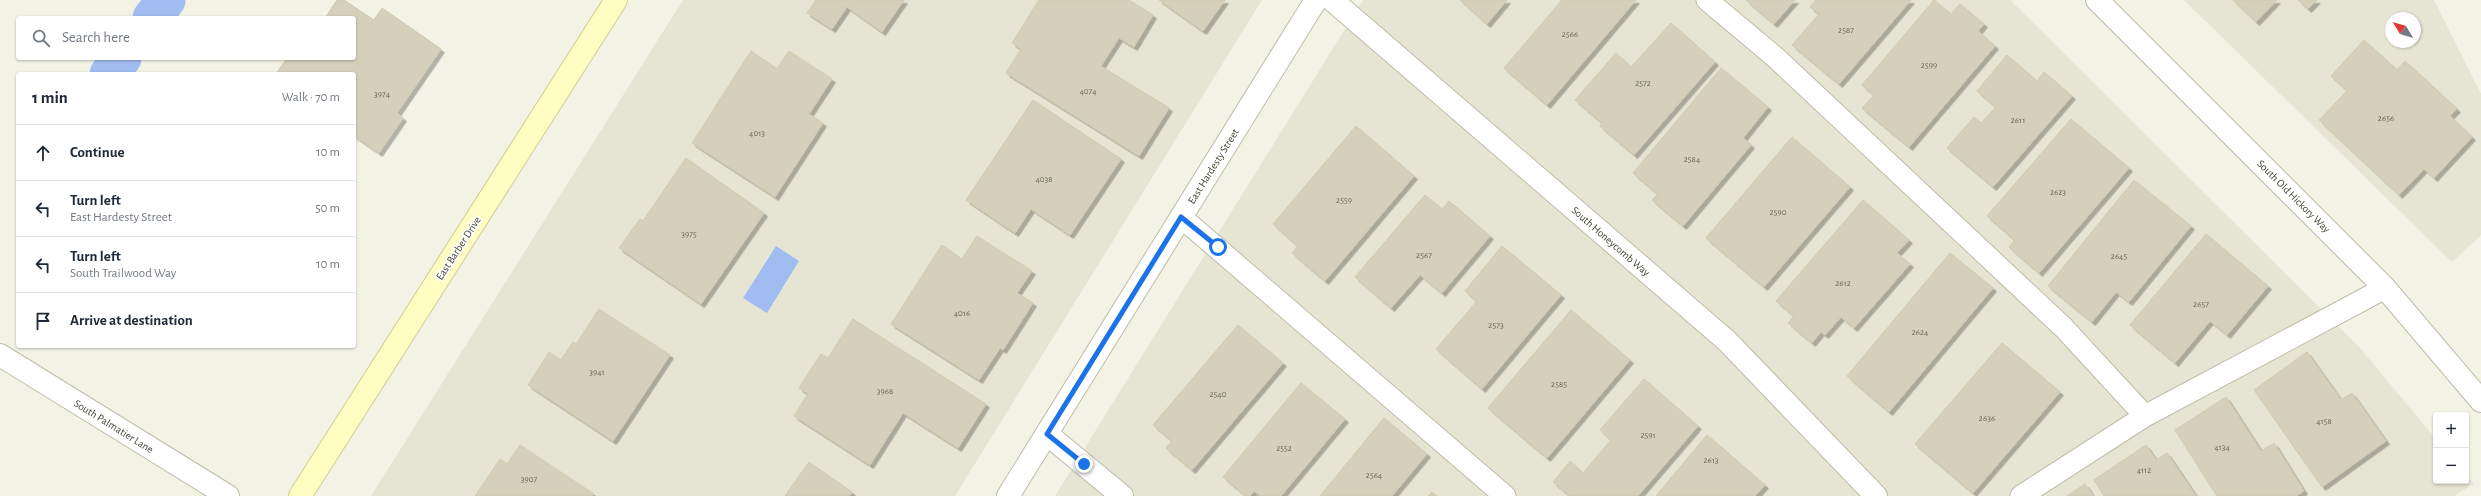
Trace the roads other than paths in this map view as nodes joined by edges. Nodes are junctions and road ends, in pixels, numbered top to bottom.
1 (616, 0) edge
2 (1316, 0) edge
3 (1332, 0) edge
4 (1707, 0) edge
5 (2097, 0) edge
6 (1181, 217) junction
7 (2385, 288) junction
8 (0, 355) edge
9 (2481, 401) edge
10 (2145, 416) junction
11 (1047, 434) junction
12 (228, 496) edge
13 (300, 496) edge
14 (1008, 496) edge
15 (1122, 496) edge
16 (1505, 496) edge
17 (1876, 496) edge
18 (2021, 496) edge

1 - 13 street, East Barber Drive
2 - 6 street, East Hardesty Street
3 - 17 street, South Honeycomb Way
4 - 10 lane
5 - 7 street, South Old Hickory Way
6 - 11 street, East Hardesty Street
6 - 16 lane
7 - 9 street, South Old Hickory Way
7 - 10 lane
8 - 12 street, South Palmatier Lane
10 - 18 lane
11 - 14 street, East Hardesty Street
11 - 15 street

